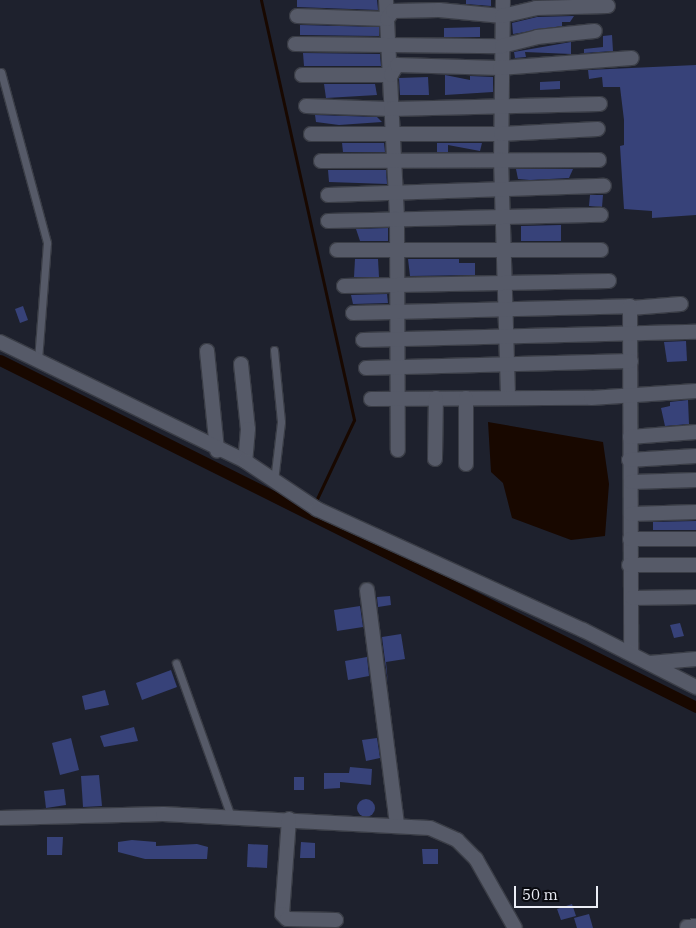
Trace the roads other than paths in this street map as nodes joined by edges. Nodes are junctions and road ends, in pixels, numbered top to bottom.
1 (386, 0) edge
2 (503, 0) edge
3 (608, 6) dead end
4 (297, 16) dead end
5 (502, 16) junction
6 (387, 19) junction
7 (595, 31) dead end
8 (295, 44) dead end
9 (502, 46) junction
10 (390, 48) junction
11 (632, 58) dead end
12 (500, 68) junction
13 (1, 72) edge
14 (302, 75) dead end
15 (391, 76) junction
16 (600, 104) dead end
17 (306, 106) dead end
18 (501, 108) junction
19 (391, 109) junction
20 (598, 129) dead end
21 (311, 134) dead end
22 (391, 134) junction
23 (501, 134) junction
24 (392, 158) junction
25 (501, 159) junction
26 (599, 160) dead end
27 (321, 161) dead end
28 (604, 186) dead end
29 (503, 189) junction
30 (395, 193) junction
31 (328, 195) dead end
32 (601, 215) dead end
33 (504, 216) junction
34 (397, 218) junction
35 (328, 221) dead end
36 (504, 249) junction
37 (337, 250) dead end
38 (601, 250) dead end
39 (397, 251) junction
40 (609, 281) dead end
41 (505, 283) junction
42 (397, 284) junction
43 (344, 286) dead end
44 (681, 304) dead end
45 (506, 307) junction
46 (631, 308) junction
47 (397, 311) junction
48 (353, 313) dead end
49 (696, 332) edge
50 (630, 335) junction
51 (506, 338) junction
52 (397, 339) junction
53 (363, 340) dead end
54 (0, 342) edge
55 (274, 350) dead end
56 (207, 351) dead end
57 (38, 360) junction
58 (631, 361) junction
59 (508, 363) junction
60 (241, 364) dead end
61 (396, 367) junction
62 (366, 368) dead end
63 (696, 391) edge
64 (630, 396) junction
65 (508, 397) junction
66 (436, 398) junction
67 (466, 398) junction
68 (371, 399) dead end
69 (397, 400) junction
70 (696, 432) edge
71 (630, 437) junction
72 (217, 450) junction
73 (398, 450) dead end
74 (696, 456) edge
75 (435, 459) dead end
76 (629, 460) junction
77 (245, 461) junction
78 (466, 464) dead end
79 (696, 480) edge
80 (631, 482) junction
81 (274, 483) junction
82 (696, 512) edge
83 (631, 514) junction
84 (630, 539) junction
85 (696, 539) edge
86 (630, 565) junction
87 (696, 566) edge
88 (366, 590) dead end
89 (696, 597) edge
90 (632, 598) junction
91 (631, 653) junction
92 (696, 659) edge
93 (176, 663) dead end
94 (649, 663) junction
95 (696, 687) edge
96 (231, 817) junction
97 (0, 818) edge
98 (289, 819) junction
99 (397, 824) junction
100 (336, 920) dead end
101 (515, 928) edge

1 - 6 street
2 - 5 street
3 - 5 street
4 - 6 street
5 - 6 street
5 - 9 street
6 - 10 street
7 - 9 street
8 - 10 street
9 - 10 street
9 - 12 street
10 - 15 street
11 - 12 street
12 - 15 street
12 - 18 street
13 - 57 lane
14 - 15 street
15 - 19 street
16 - 18 street
17 - 19 street
18 - 19 street
18 - 23 street
19 - 22 street
20 - 23 street
21 - 22 street
22 - 23 street
22 - 24 street
23 - 25 street
24 - 25 street
24 - 27 street
24 - 30 street
25 - 26 street
25 - 29 street
28 - 29 street
29 - 30 street
29 - 33 street
30 - 31 street
30 - 34 street
32 - 33 street
33 - 34 street
33 - 36 street
34 - 35 street
34 - 39 street
36 - 38 street
36 - 39 street
36 - 41 street
37 - 39 street
39 - 42 street
40 - 41 street
41 - 42 street
41 - 45 street
42 - 43 street
42 - 47 street
44 - 46 street
45 - 46 street
45 - 47 street
45 - 51 street
46 - 50 street
47 - 48 street
47 - 52 street
49 - 50 street
50 - 51 street
50 - 58 street
51 - 52 street
51 - 59 street
52 - 53 street
52 - 61 street
54 - 57 street
55 - 81 lane
56 - 72 street
57 - 72 street
58 - 59 street
58 - 64 street
59 - 61 street
59 - 65 street
60 - 77 street
61 - 62 street
61 - 69 street
63 - 64 street
64 - 65 street
64 - 71 street
65 - 67 street
66 - 67 street
66 - 69 street
66 - 75 street
67 - 78 street
68 - 69 street
69 - 73 street
70 - 71 street
71 - 76 street
72 - 77 street
74 - 76 street
76 - 80 street
77 - 81 street
79 - 80 street
80 - 83 street
81 - 91 street
82 - 83 street
83 - 84 street
84 - 85 street
84 - 86 street
86 - 87 street
86 - 90 street
88 - 99 street
89 - 90 street
90 - 91 street
91 - 94 street
92 - 94 street
93 - 96 lane
94 - 95 street
96 - 97 street
96 - 98 street
98 - 99 street
98 - 100 street
99 - 101 street

